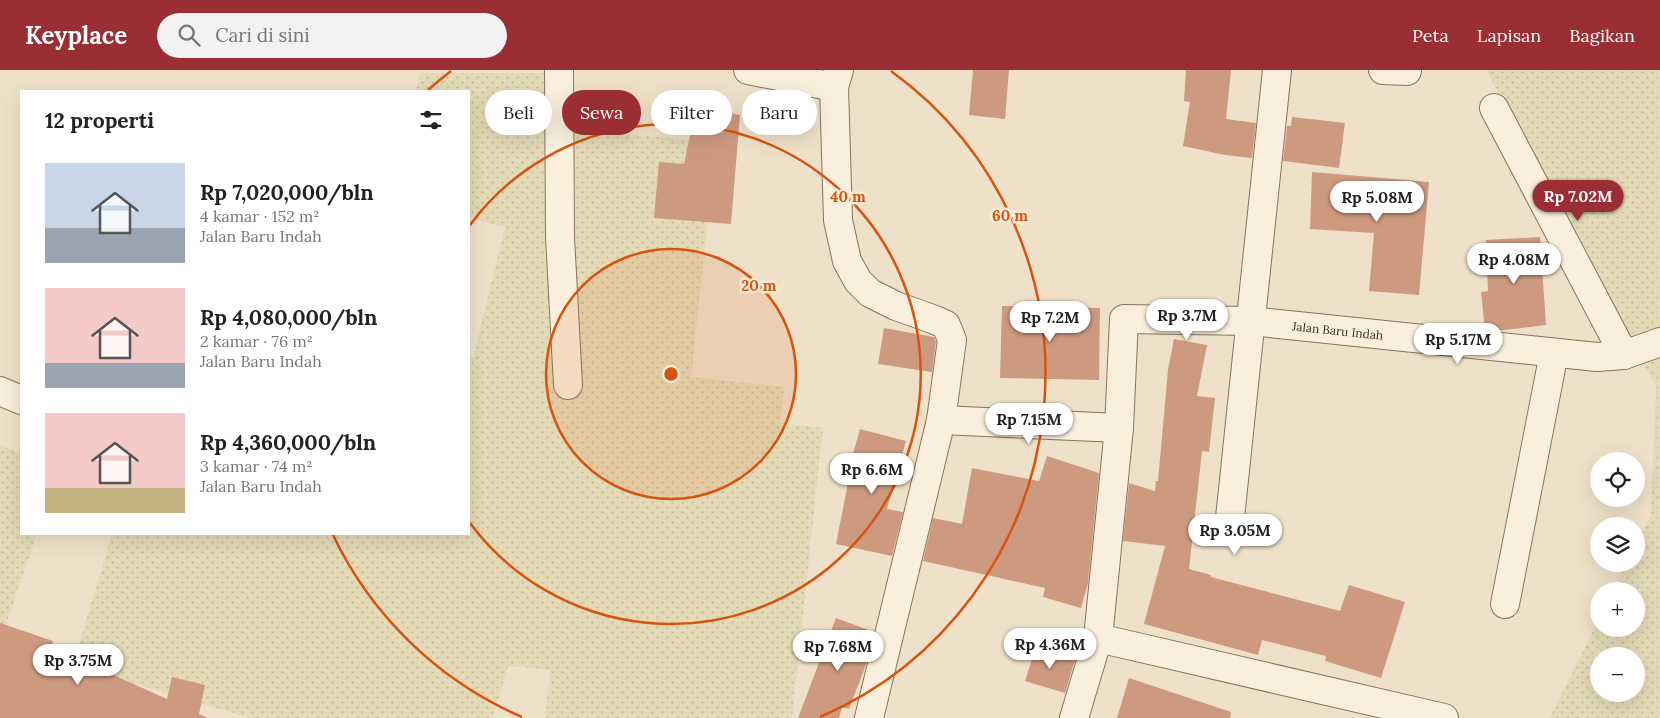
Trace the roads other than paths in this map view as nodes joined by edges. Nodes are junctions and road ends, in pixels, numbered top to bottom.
1 (559, 70) edge
2 (748, 70) edge
3 (1277, 70) edge
4 (836, 78) edge
5 (1494, 108) dead end
6 (1250, 321) junction
7 (1660, 342) edge
8 (1554, 353) junction
9 (1624, 355) junction
10 (568, 385) dead end
11 (0, 391) edge
12 (20, 400) edge
13 (942, 420) junction
14 (1119, 428) junction
15 (1230, 518) dead end
16 (1505, 604) dead end
17 (1098, 638) junction
18 (869, 718) edge
19 (1074, 718) edge
20 (1444, 718) edge

1 - 10 street
2 - 4 street
3 - 6 street
4 - 13 street
5 - 9 street
6 - 8 street, Jalan Baru Indah
6 - 14 street, Jalan Baru Indah
6 - 15 street
7 - 9 street, Jalan Baru Indah
8 - 9 street, Jalan Baru Indah
8 - 16 street
11 - 12 street
13 - 14 street
13 - 18 street
14 - 17 street
17 - 19 street
17 - 20 street

